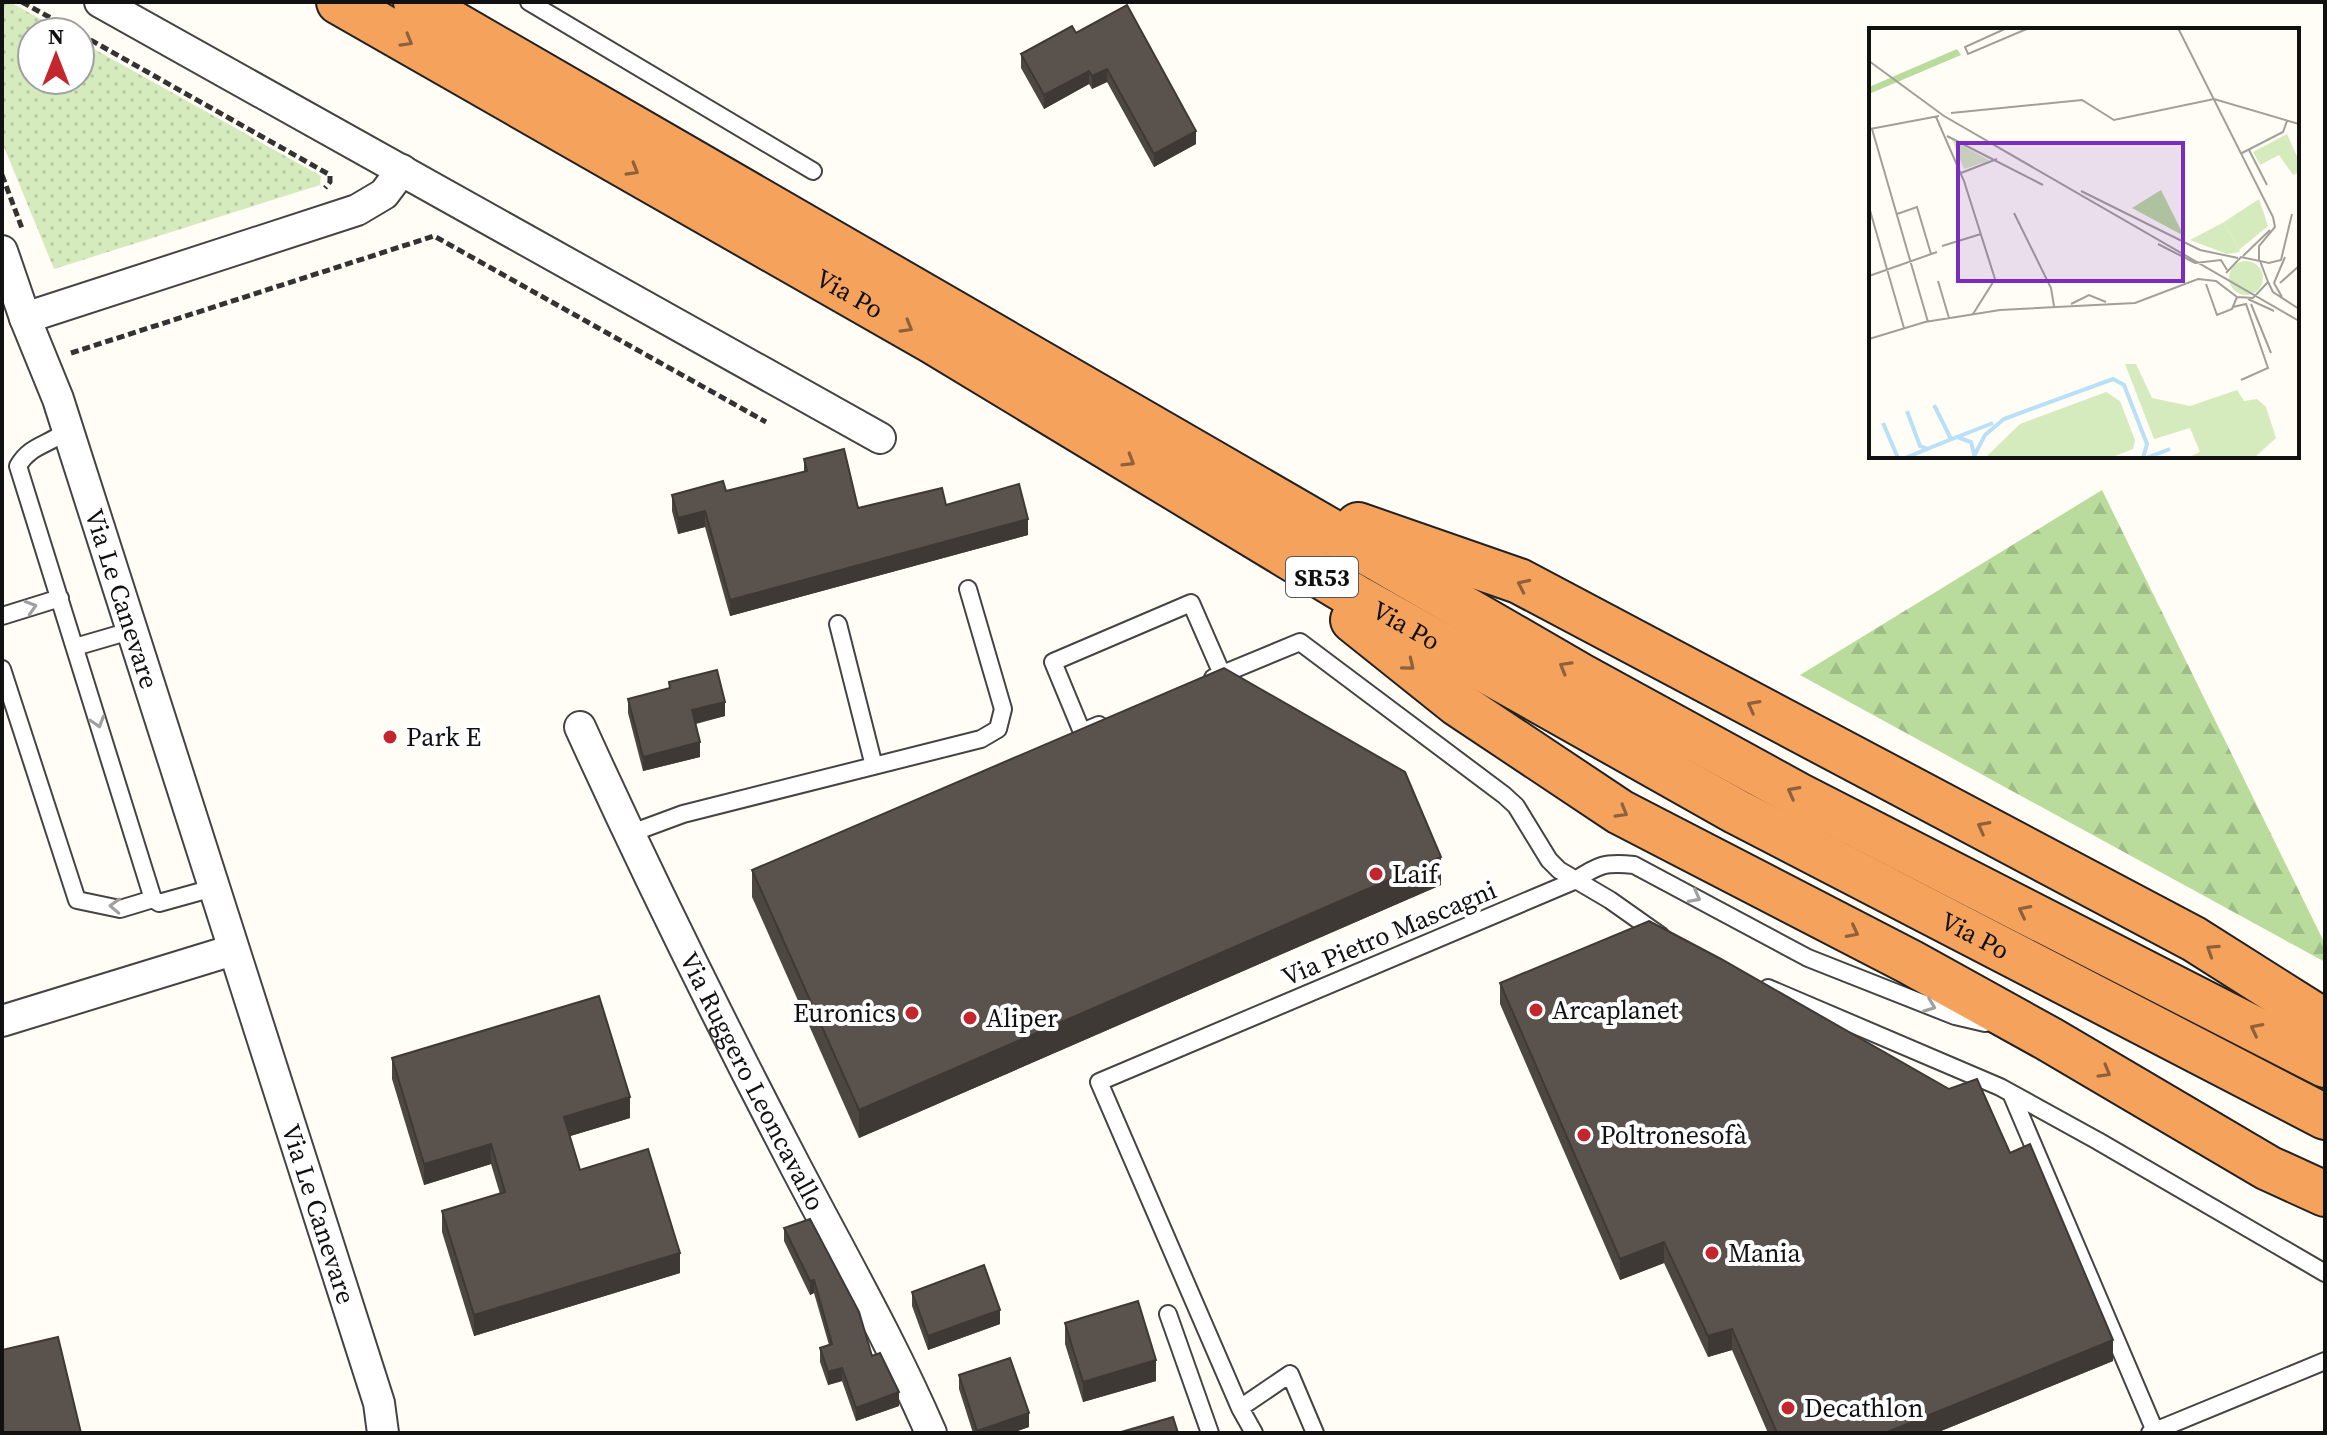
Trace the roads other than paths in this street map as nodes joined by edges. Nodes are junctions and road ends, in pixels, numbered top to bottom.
1 (100, 2) edge
2 (339, 2) edge
3 (416, 2) edge
4 (529, 2) edge
5 (402, 170) junction
6 (813, 171) dead end
7 (2, 251) edge
8 (25, 318) junction
9 (67, 430) junction
10 (880, 438) dead end
11 (1248, 509) junction
12 (968, 589) dead end
13 (60, 598) junction
14 (2, 616) edge
15 (838, 624) dead end
16 (130, 631) junction
17 (75, 647) junction
18 (2, 669) edge
19 (1222, 674) junction
20 (1194, 686) edge
21 (1110, 720) edge
22 (580, 727) dead end
23 (874, 766) junction
24 (629, 834) junction
25 (1574, 881) junction
26 (213, 888) junction
27 (153, 899) junction
28 (1676, 945) edge
29 (233, 950) junction
30 (1752, 981) edge
31 (2, 1021) edge
32 (2325, 1022) edge
33 (2049, 1039) junction
34 (2325, 1065) edge
35 (2011, 1093) junction
36 (2325, 1117) edge
37 (2325, 1194) edge
38 (2325, 1273) edge
39 (1168, 1314) dead end
40 (2325, 1361) edge
41 (1240, 1408) junction
42 (2153, 1432) edge
43 (383, 1433) edge
44 (931, 1433) edge
45 (1210, 1433) edge
46 (1254, 1433) edge
47 (1315, 1433) edge

1 - 5 street
2 -> 11 highway, Via Po / SR53
3 - 11 highway, Via Po / SR53
4 - 6 lane
5 - 8 street
5 - 10 street
7 - 8 street, Via Le Canevare
8 - 9 street, Via Le Canevare
9 - 13 lane
9 - 16 street, Via Le Canevare
32 -> 11 highway
11 -> 33 highway
34 -> 11 highway, Via Po / SR53
11 - 36 highway, Via Po / SR53
12 - 23 lane
14 -> 13 lane
13 - 17 lane
15 - 23 lane
16 - 17 lane
16 - 26 street, Via Le Canevare
17 -> 27 lane
27 -> 18 lane
19 - 20 lane
19 - 21 lane
19 - 25 lane
22 - 24 street, Via Ruggero Leoncavallo
23 - 24 lane
24 - 44 street, Via Ruggero Leoncavallo
25 - 28 lane
25 -> 33 lane, Via Pietro Mascagni
25 - 41 lane, Via Pietro Mascagni
26 - 27 lane
26 - 29 street, Via Le Canevare
29 - 31 street
29 - 43 street, Via Le Canevare
30 - 35 lane
33 -> 37 highway
35 - 38 lane
35 - 42 lane
39 - 45 lane
40 - 42 lane
41 - 46 lane, Via Pietro Mascagni
41 - 47 lane

